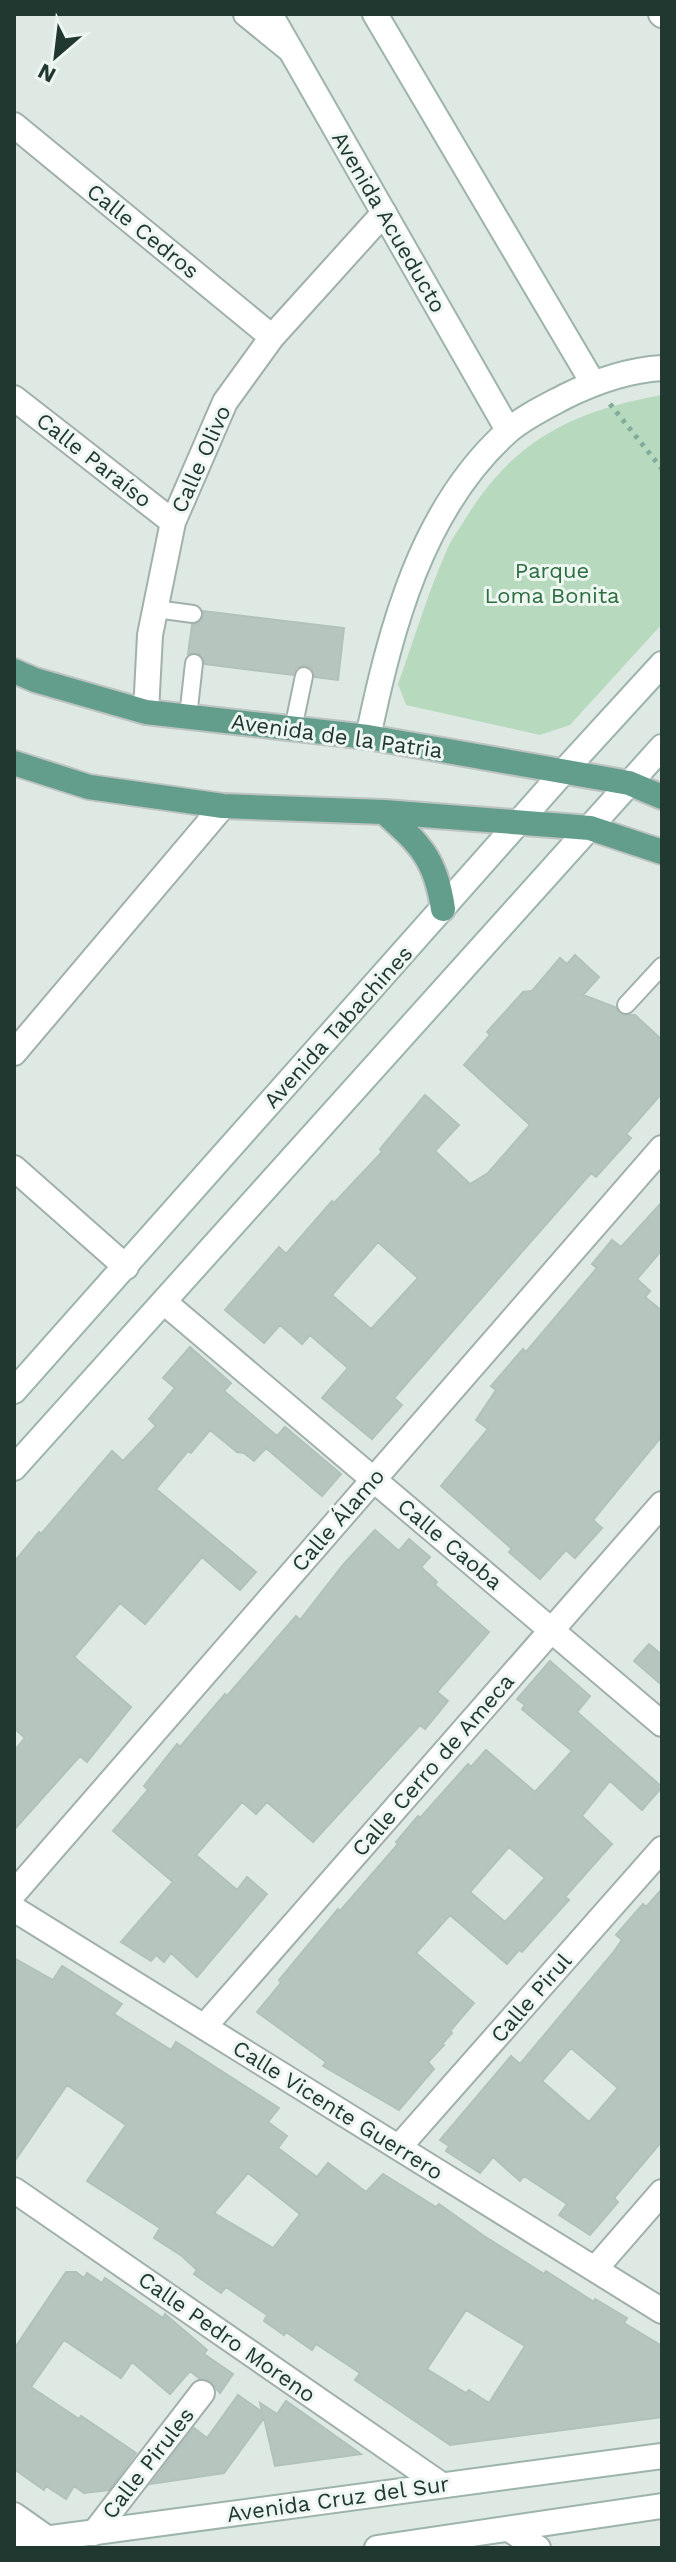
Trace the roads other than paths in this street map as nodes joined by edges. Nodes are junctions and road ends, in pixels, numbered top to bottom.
1 (246, 14) edge
2 (270, 14) edge
3 (375, 14) edge
4 (291, 51) junction
5 (14, 125) edge
6 (384, 213) junction
7 (272, 337) junction
8 (662, 368) edge
9 (593, 383) junction
10 (14, 398) edge
11 (508, 430) junction
12 (173, 522) junction
13 (156, 609) junction
14 (193, 614) dead end
15 (194, 663) dead end
16 (662, 664) edge
17 (14, 671) edge
18 (304, 676) dead end
19 (146, 712) junction
20 (188, 717) junction
21 (293, 729) junction
22 (368, 737) junction
23 (662, 747) edge
24 (14, 763) edge
25 (565, 770) junction
26 (629, 783) junction
27 (662, 797) edge
28 (223, 806) junction
29 (384, 812) junction
30 (522, 821) junction
31 (590, 828) junction
32 (662, 852) edge
33 (443, 909) junction
34 (662, 966) edge
35 (626, 1005) dead end
36 (14, 1053) edge
37 (662, 1148) edge
38 (14, 1168) edge
39 (126, 1267) junction
40 (164, 1302) junction
41 (14, 1391) edge
42 (18, 1456) edge
43 (374, 1479) junction
44 (662, 1504) edge
45 (551, 1630) junction
46 (662, 1724) edge
47 (662, 1849) edge
48 (14, 1893) edge
49 (14, 1909) edge
50 (204, 2027) junction
51 (399, 2147) junction
52 (14, 2190) edge
53 (662, 2192) edge
54 (595, 2269) junction
55 (662, 2311) edge
56 (202, 2393) dead end
57 (662, 2456) edge
58 (440, 2484) junction
59 (662, 2506) edge
60 (14, 2515) edge
61 (509, 2529) junction
62 (94, 2533) junction
63 (48, 2539) junction
64 (14, 2543) edge
65 (377, 2548) edge
66 (538, 2548) edge

1 - 4 street
2 - 4 street, Avenida Acueducto
3 - 9 street
4 - 6 street, Avenida Acueducto
5 - 7 street, Calle Cedros
6 - 7 street, Calle Olivo
6 - 11 street, Avenida Acueducto
7 - 12 street, Calle Olivo
8 - 9 street
9 - 11 street
10 - 12 street, Calle Paraíso
11 - 22 street
12 - 13 street, Calle Olivo
13 - 14 lane
13 - 19 street, Calle Olivo
15 - 20 lane
16 - 25 street, Avenida Tabachines
17 - 19 main road, Avenida de la Patria
18 - 21 lane
19 - 20 main road, Avenida de la Patria
20 - 21 main road, Avenida de la Patria
21 - 22 main road, Avenida de la Patria
22 - 25 main road, Avenida de la Patria
23 - 26 street
24 - 28 main road
25 - 26 main road, Avenida de la Patria
25 - 30 street, Avenida Tabachines
26 - 27 main road, Avenida de la Patria
26 - 31 street
28 - 29 main road
28 - 36 street
29 - 30 main road
29 - 33 main road
30 - 31 main road
30 - 33 street, Avenida Tabachines
31 - 32 main road
31 - 40 street
33 - 39 street, Avenida Tabachines
34 - 35 lane
37 - 43 street, Calle Álamo
38 - 39 street
39 - 41 street, Avenida Tabachines
40 - 42 street
40 - 43 street, Calle Caoba
43 - 45 street, Calle Caoba
43 - 48 street, Calle Álamo
44 - 45 street, Calle Cerro de Ameca
45 - 46 street, Calle Caoba
45 - 50 street, Calle Cerro de Ameca
47 - 51 street, Calle Pirul
49 - 50 street, Calle Vicente Guerrero
50 - 51 street, Calle Vicente Guerrero
51 - 54 street, Calle Vicente Guerrero
52 - 58 street, Calle Pedro Moreno
53 - 54 street
54 - 55 street, Calle Vicente Guerrero
56 - 62 street, Calle Pirules
57 - 58 street, Avenida Cruz del Sur
58 - 62 street, Avenida Cruz del Sur
59 - 61 street
60 - 63 street
61 - 65 street
61 - 66 street
62 - 63 street, Avenida Cruz del Sur
63 - 64 street, Avenida Cruz del Sur

